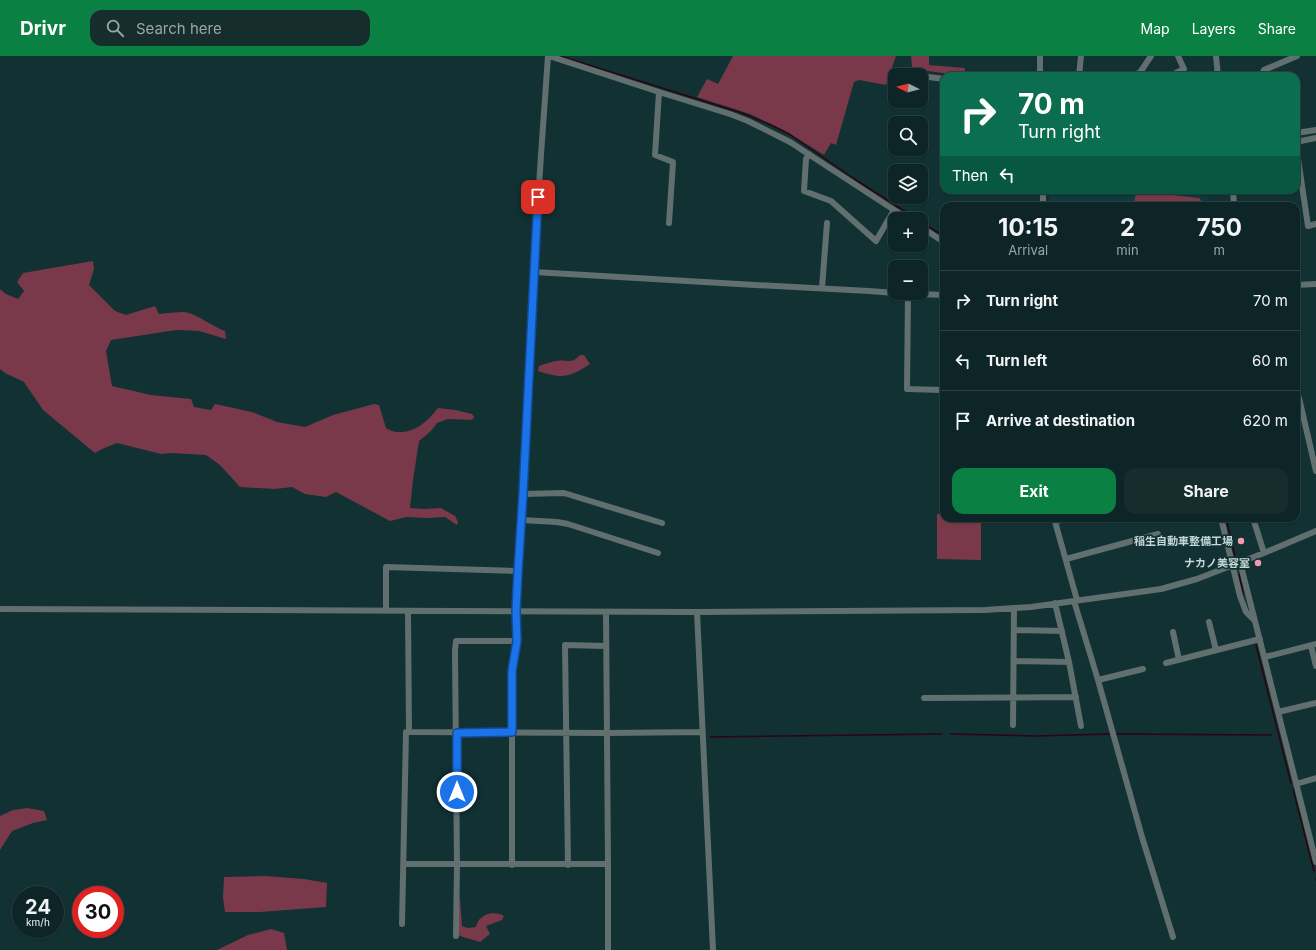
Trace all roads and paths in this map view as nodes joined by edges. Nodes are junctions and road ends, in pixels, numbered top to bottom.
1 (548, 56) edge
2 (1040, 56) edge
3 (1081, 56) edge
4 (1151, 56) edge
5 (1178, 56) edge
6 (1216, 56) edge
7 (1297, 56) edge
8 (1040, 72) edge
9 (1079, 72) edge
10 (1140, 72) edge
11 (1178, 72) edge
12 (1218, 72) edge
13 (1263, 72) edge
14 (928, 77) edge
15 (940, 78) edge
16 (659, 92) junction
17 (1316, 130) edge
18 (1300, 132) edge
19 (1316, 138) edge
20 (1300, 141) edge
21 (809, 154) junction
22 (1300, 172) edge
23 (894, 210) junction
24 (897, 212) edge
25 (669, 222) dead end
26 (827, 223) dead end
27 (1316, 224) edge
28 (928, 232) edge
29 (940, 239) edge
30 (534, 272) junction
31 (1316, 284) edge
32 (1300, 285) edge
33 (822, 288) junction
34 (888, 293) edge
35 (928, 295) edge
36 (940, 295) edge
37 (908, 300) edge
38 (940, 390) edge
39 (1300, 402) edge
40 (1316, 471) edge
41 (523, 494) junction
42 (522, 520) junction
43 (1055, 522) edge
44 (1222, 522) edge
45 (1254, 522) edge
46 (662, 523) dead end
47 (1316, 531) edge
48 (1158, 534) dead end
49 (658, 552) dead end
50 (1264, 553) junction
51 (1066, 560) junction
52 (1240, 562) junction
53 (1232, 565) junction
54 (518, 571) junction
55 (1075, 601) junction
56 (1055, 604) junction
57 (1014, 608) junction
58 (0, 609) edge
59 (386, 611) junction
60 (408, 611) junction
61 (516, 611) junction
62 (606, 612) junction
63 (697, 612) junction
64 (1255, 621) junction
65 (1209, 622) dead end
66 (1014, 630) junction
67 (1062, 631) junction
68 (1173, 632) dead end
69 (1260, 639) junction
70 (517, 641) junction
71 (1313, 645) edge
72 (606, 646) junction
73 (1216, 650) junction
74 (1265, 657) junction
75 (1179, 660) junction
76 (1014, 661) junction
77 (1069, 662) junction
78 (1166, 663) dead end
79 (1316, 666) edge
80 (1143, 670) dead end
81 (1098, 680) junction
82 (1014, 697) junction
83 (1076, 697) junction
84 (924, 698) dead end
85 (1316, 703) edge
86 (1278, 712) junction
87 (1013, 725) dead end
88 (1082, 726) dead end
89 (408, 732) junction
90 (512, 732) junction
91 (702, 732) junction
92 (457, 733) junction
93 (567, 733) junction
94 (607, 733) junction
95 (1316, 778) edge
96 (1296, 784) junction
97 (1316, 862) edge
98 (404, 864) junction
99 (608, 864) junction
100 (457, 865) junction
101 (512, 865) junction
102 (568, 865) junction
103 (402, 924) dead end
104 (456, 936) dead end
105 (1173, 937) dead end
106 (608, 950) edge
107 (714, 950) edge

1 - 16 street
1 - 30 street
2 - 8 street
3 - 9 street
4 - 10 street
5 - 11 street
6 - 12 street
7 - 13 street
14 - 15 street
16 - 21 street
16 - 25 street
17 - 18 street
19 - 20 street
21 - 23 street
21 - 23 street
22 - 27 street
23 - 24 street
26 - 33 street
28 - 29 street
30 - 33 street
30 - 41 street
31 - 32 street
33 - 34 street
35 - 36 street
37 - 38 street
39 - 40 street
41 - 42 street
41 - 46 street
42 - 49 street
42 - 54 street
43 - 51 street
44 - 53 street
45 - 50 street
47 - 50 street
48 - 51 street
50 - 52 street
51 - 55 street
52 - 53 street
52 - 64 street
53 - 55 street
53 - 64 street
54 - 59 street
54 - 61 street
55 - 56 street
55 - 81 street
56 - 57 street
56 - 67 street
57 - 63 street
57 - 66 street
58 - 59 street
59 - 60 street
60 - 61 street
60 - 89 street
61 - 62 street
61 - 70 street
62 - 63 street
62 - 72 street
63 - 91 street
64 - 69 street
65 - 73 street
66 - 67 street
66 - 76 street
67 - 77 street
68 - 75 street
69 - 73 street
69 - 74 street
70 - 90 street
70 - 92 street
71 - 74 street
71 - 79 street
72 - 93 street
72 - 94 street
73 - 75 street
74 - 86 street
75 - 78 street
76 - 77 street
76 - 82 street
77 - 83 street
80 - 81 street
81 - 105 street
82 - 83 street
82 - 84 street
82 - 87 street
83 - 88 street
85 - 86 street
86 - 96 street
89 - 92 street
89 - 98 street
90 - 92 street
90 - 93 street
90 - 101 street
91 - 94 street
91 - 107 street
92 - 100 street
93 - 94 street
93 - 102 street
94 - 99 street
95 - 96 street
96 - 97 street
98 - 100 street
98 - 103 street
99 - 102 street
99 - 106 street
100 - 101 street
100 - 104 street
101 - 102 street

